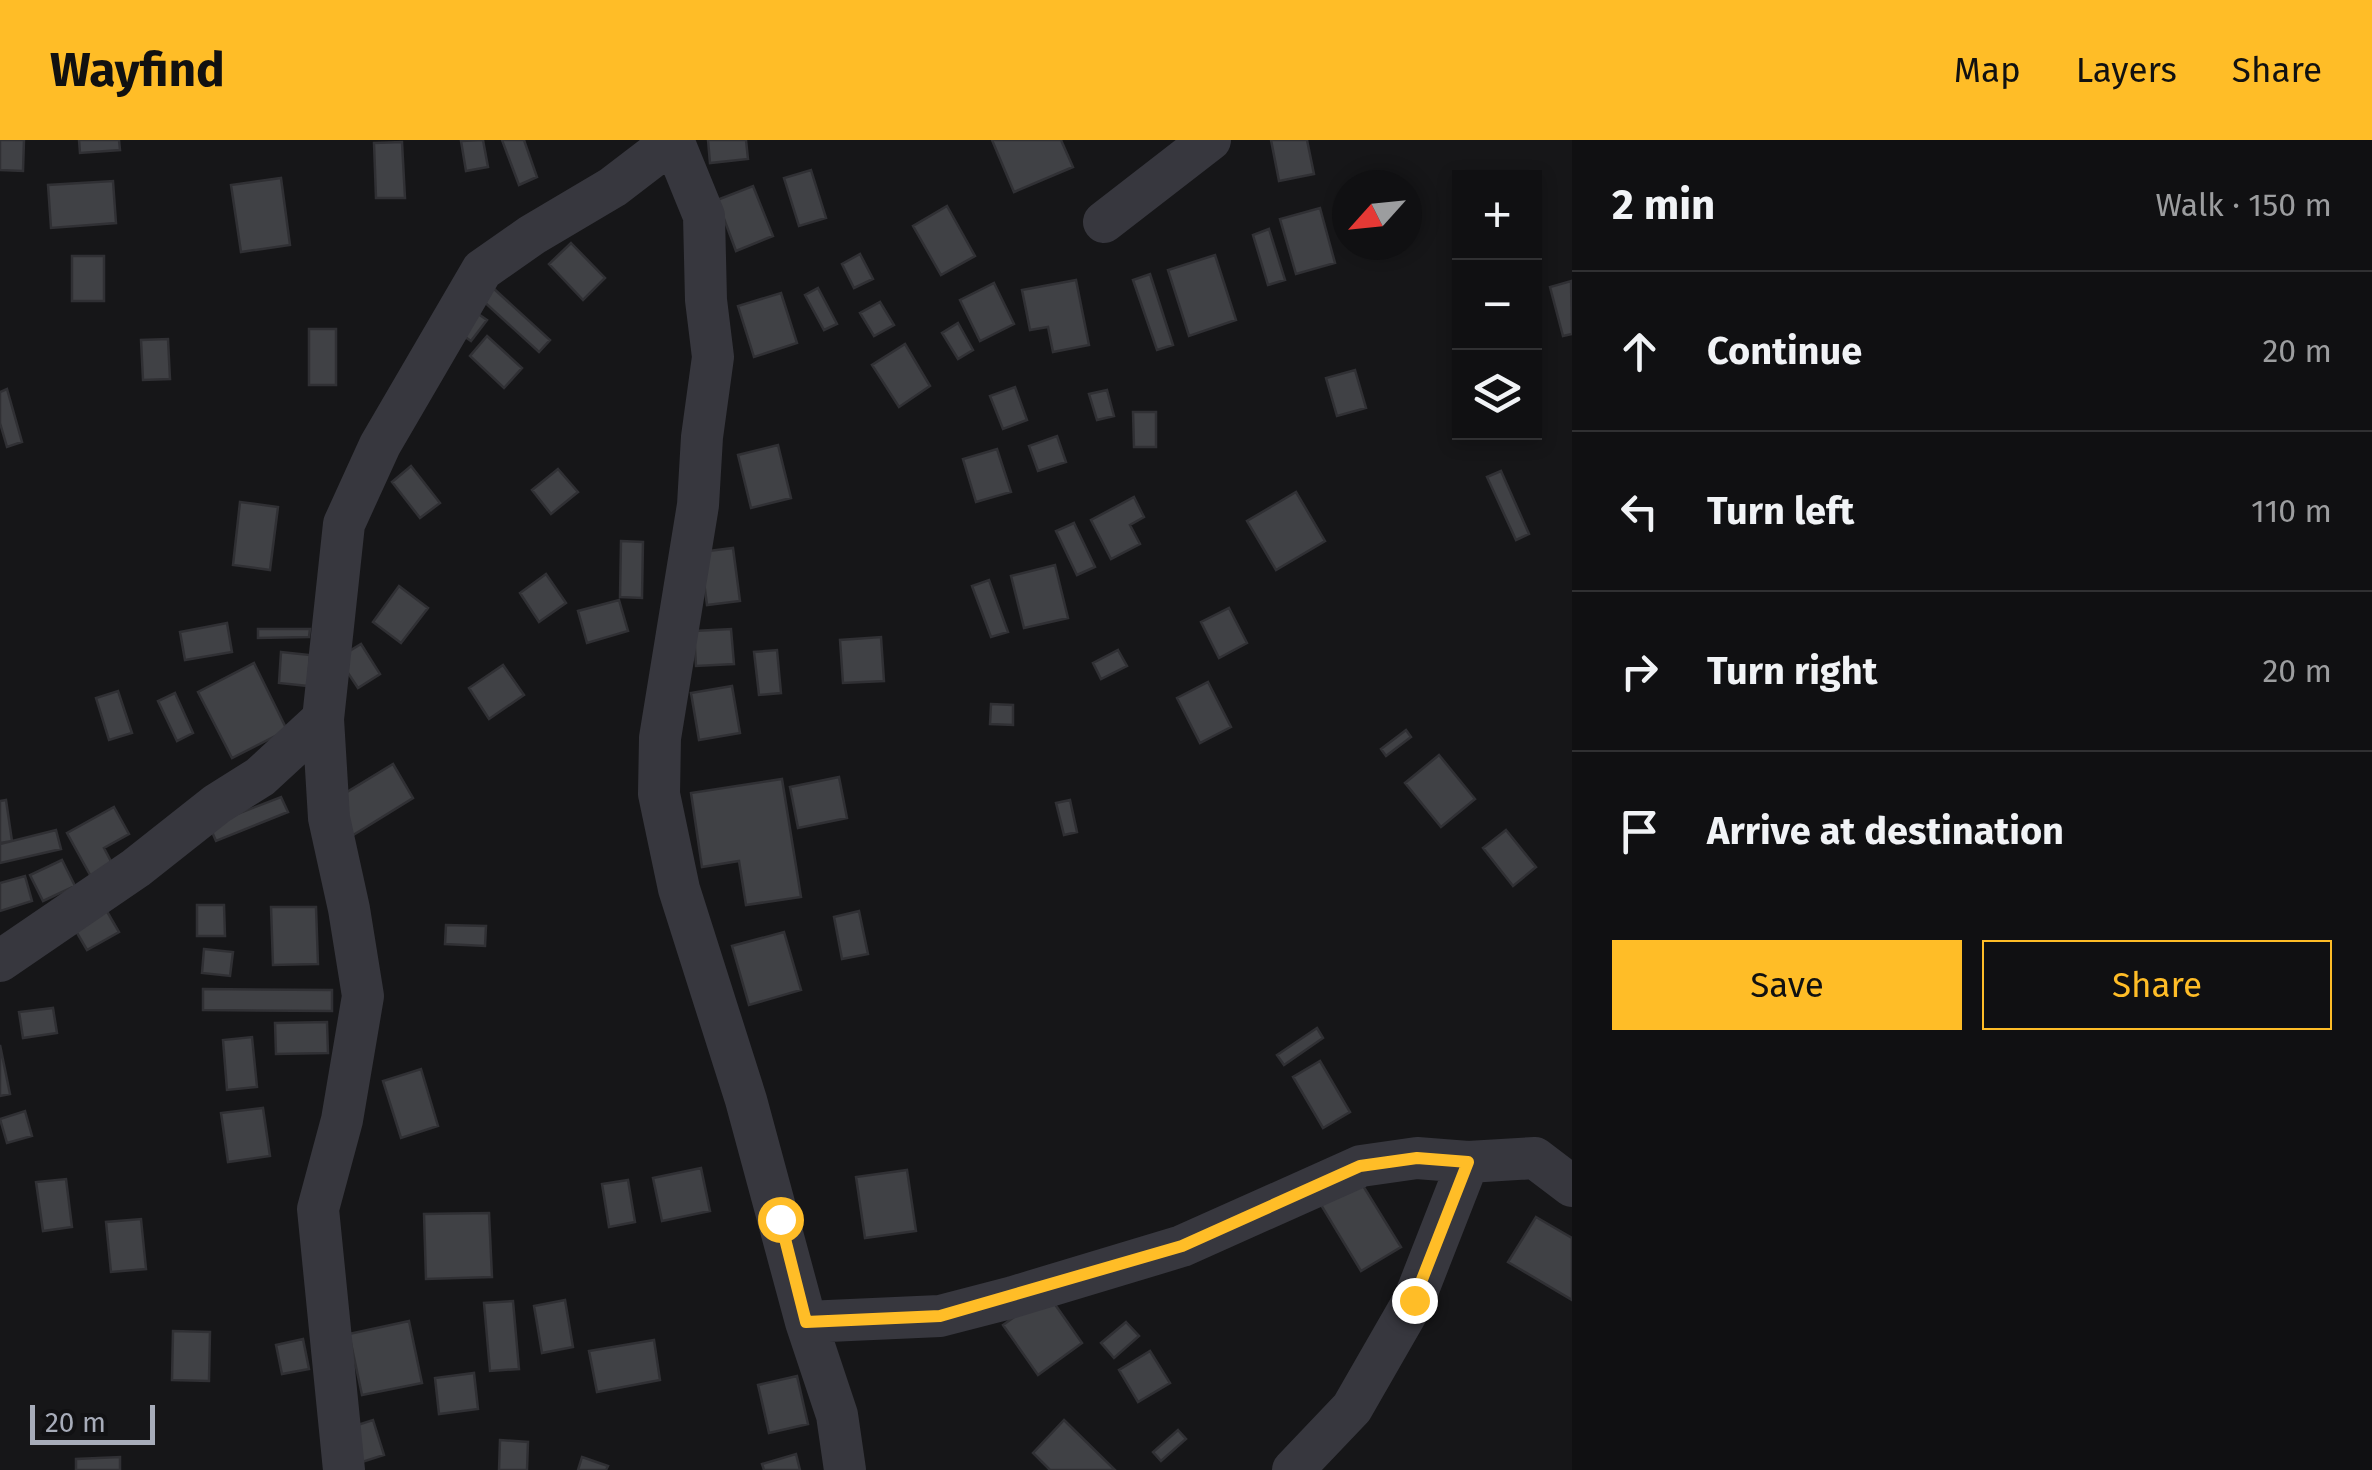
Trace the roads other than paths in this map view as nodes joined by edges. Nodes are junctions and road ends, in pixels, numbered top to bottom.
1 (1210, 140) edge
2 (673, 141) edge
3 (1104, 222) dead end
4 (323, 719) junction
5 (0, 961) edge
6 (1468, 1162) junction
7 (1572, 1186) edge
8 (806, 1322) junction
9 (344, 1470) edge
10 (845, 1470) edge
11 (1292, 1470) edge

1 - 3 street
2 - 4 street
2 - 8 street
4 - 5 street
4 - 9 street
6 - 7 street
6 - 8 street
6 - 11 street
8 - 10 street

